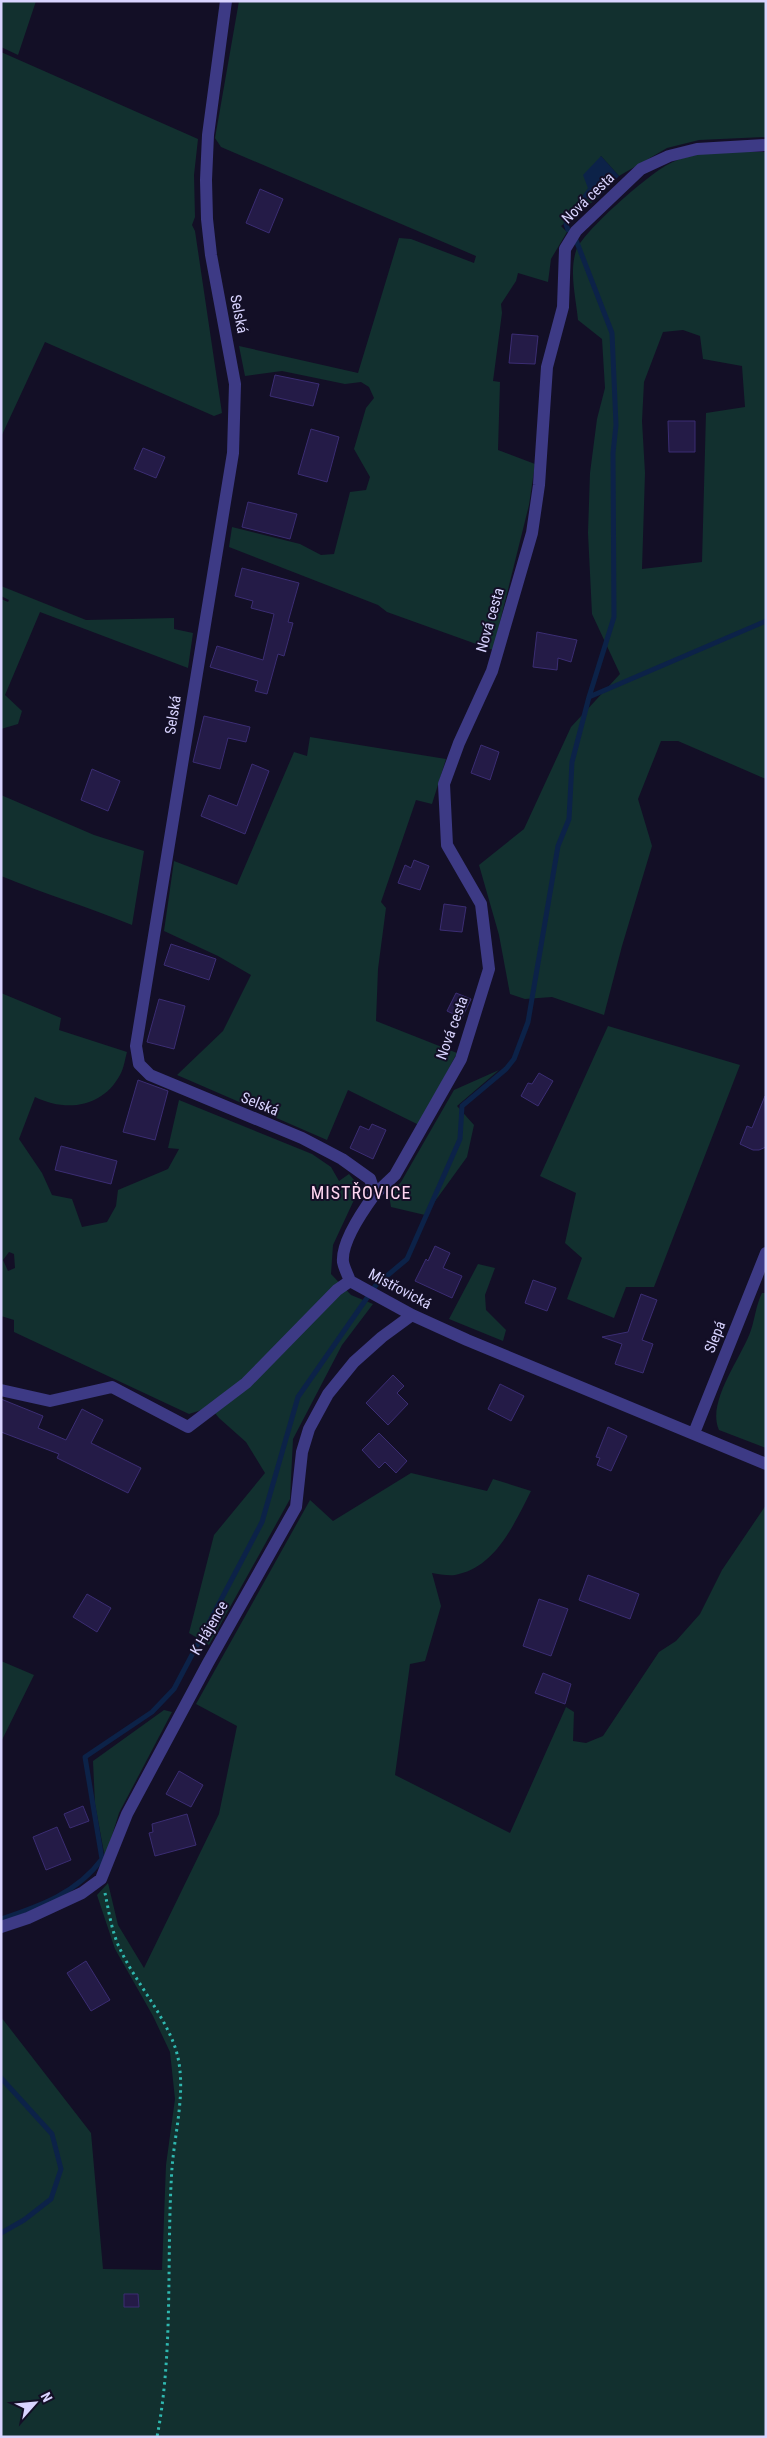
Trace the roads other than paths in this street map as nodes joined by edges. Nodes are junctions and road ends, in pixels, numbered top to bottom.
1 (226, 1) edge
2 (766, 146) edge
3 (376, 1194) junction
4 (766, 1253) edge
5 (350, 1281) junction
6 (412, 1315) junction
7 (1, 1390) edge
8 (694, 1433) junction
9 (766, 1464) edge
10 (1, 1927) edge

1 - 3 street, Selská
2 - 3 street, Nová cesta
3 - 5 street
4 - 8 street, Slepá
5 - 6 street, Mistřovická
5 - 7 street, Mistřovická
6 - 8 street, Mistřovická
6 - 10 street, K Hájence
8 - 9 street, Mistřovická

